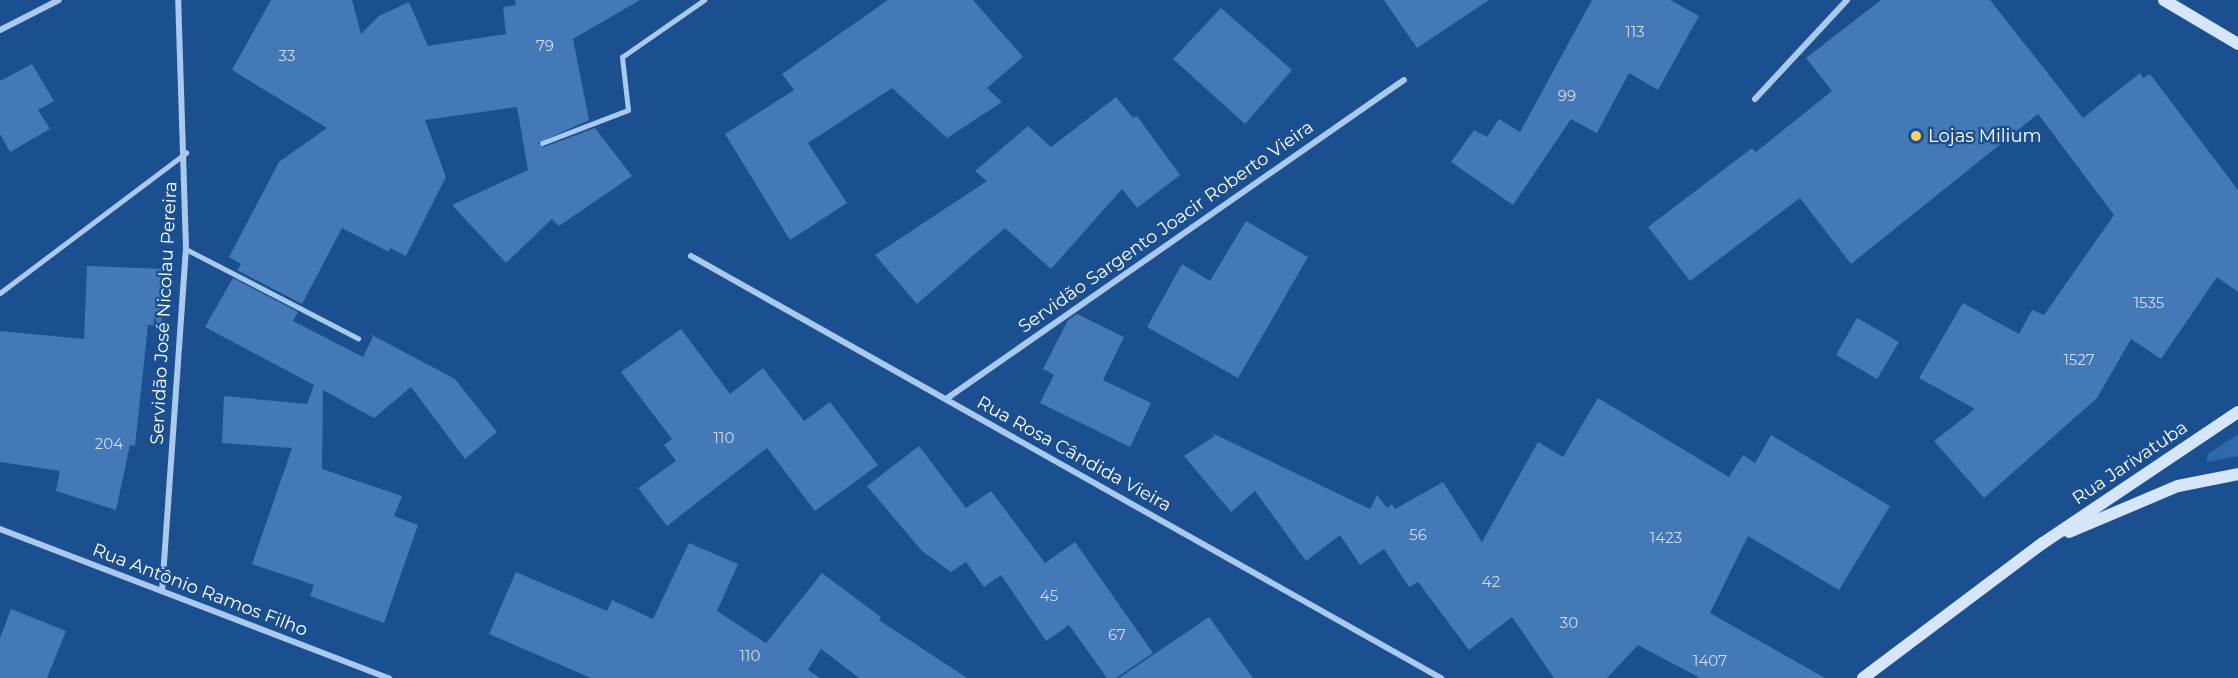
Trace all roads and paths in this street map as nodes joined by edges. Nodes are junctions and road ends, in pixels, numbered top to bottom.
1 (59, 0) edge
2 (178, 0) edge
3 (704, 0) edge
4 (1847, 0) edge
5 (2164, 0) edge
6 (0, 30) edge
7 (2238, 44) edge
8 (1404, 80) dead end
9 (1755, 99) dead end
10 (542, 143) dead end
11 (186, 153) junction
12 (186, 249) junction
13 (691, 256) dead end
14 (0, 293) edge
15 (358, 338) dead end
16 (946, 399) junction
17 (2238, 412) edge
18 (2238, 474) edge
19 (0, 529) edge
20 (2043, 543) junction
21 (162, 591) junction
22 (389, 678) edge
23 (1441, 678) edge
24 (1863, 678) edge

1 - 6 street
2 - 11 street, Servidão José Nicolau Pereira
3 - 10 lane
4 - 9 street
5 - 7 main road
8 - 16 street, Servidão Sargento Joacir Roberto Vieira
11 - 12 street, Servidão José Nicolau Pereira
11 - 14 lane
12 - 15 lane
12 - 21 street, Servidão José Nicolau Pereira
13 - 16 street, Rua Rosa Cândida Vieira
16 - 23 street, Rua Rosa Cândida Vieira
17 - 20 main road, Rua Jarivatuba
18 - 20 main road, Rua Jarivatuba
19 - 21 street, Rua Antônio Ramos Filho
20 - 24 main road, Rua Jarivatuba
21 - 22 street, Rua Antônio Ramos Filho

